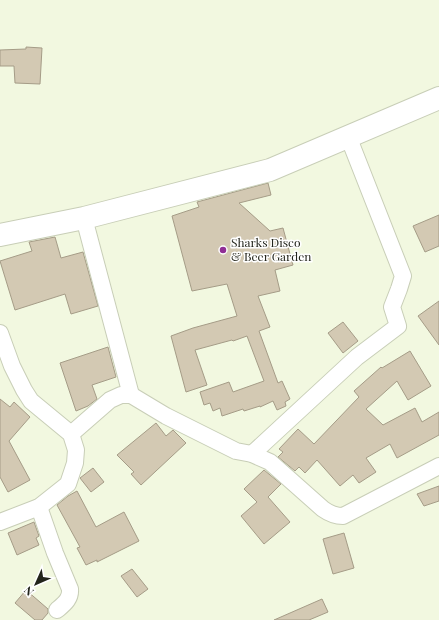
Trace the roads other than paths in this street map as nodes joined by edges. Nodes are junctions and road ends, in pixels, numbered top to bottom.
1 (439, 98) edge
2 (348, 136) junction
3 (84, 218) junction
4 (0, 235) edge
5 (0, 333) edge
6 (131, 395) junction
7 (71, 434) junction
8 (252, 454) junction
9 (439, 466) edge
10 (39, 507) junction
11 (0, 522) edge
12 (58, 610) dead end

1 - 2 street
2 - 3 street
2 - 8 street
3 - 4 street
3 - 6 street
5 - 7 street
6 - 7 street
6 - 8 street
7 - 10 street
8 - 9 street
10 - 11 street
10 - 12 street

